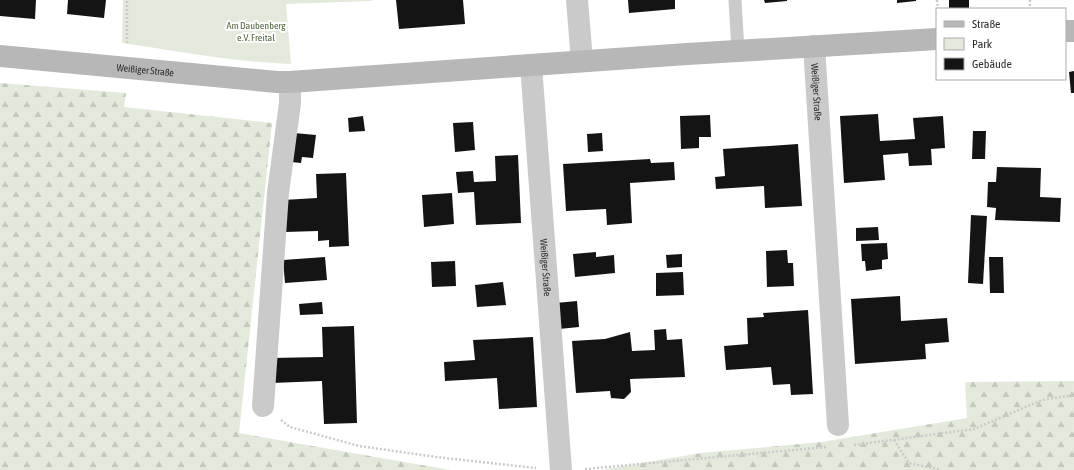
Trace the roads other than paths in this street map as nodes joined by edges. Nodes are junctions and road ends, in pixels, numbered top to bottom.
1 (577, 0) edge
2 (735, 0) edge
3 (936, 39) edge
4 (814, 46) junction
5 (738, 51) junction
6 (0, 56) edge
7 (582, 61) junction
8 (531, 65) junction
9 (290, 82) junction
10 (263, 406) road end
11 (838, 425) dead end
12 (552, 470) edge

1 - 7 street
2 - 5 lane
3 - 4 street, Weißiger Straße
4 - 5 street, Weißiger Straße
4 - 11 street, Weißiger Straße
5 - 7 street, Weißiger Straße
6 - 9 street, Weißiger Straße
7 - 8 street, Weißiger Straße
8 - 9 street, Weißiger Straße
8 - 12 street, Weißiger Straße
9 - 10 street

